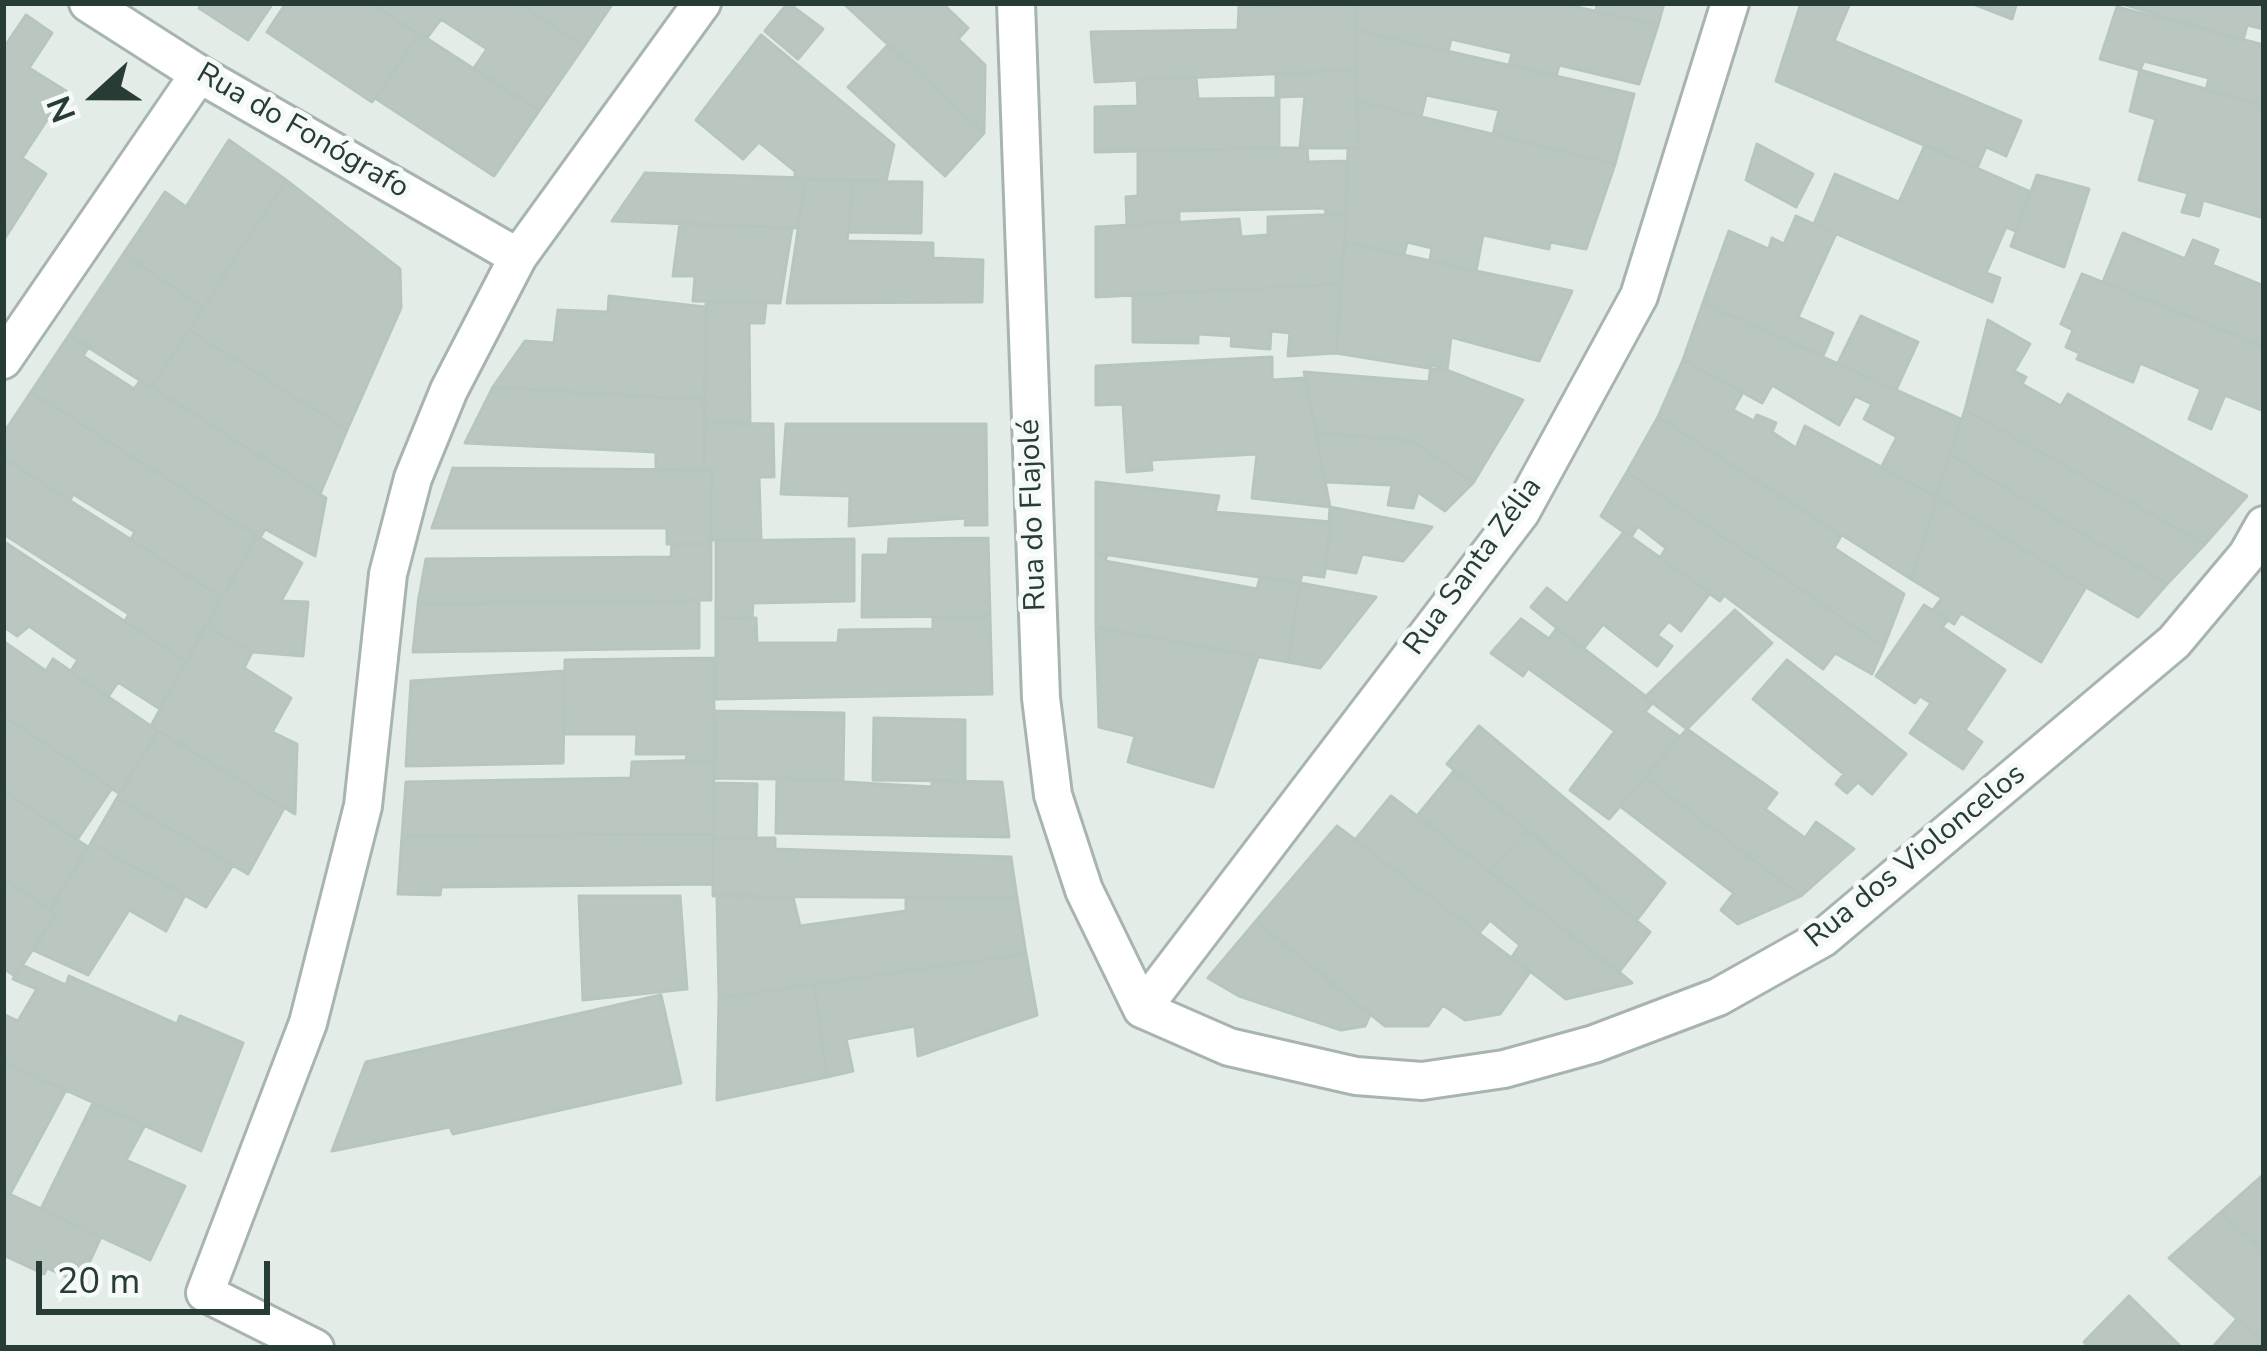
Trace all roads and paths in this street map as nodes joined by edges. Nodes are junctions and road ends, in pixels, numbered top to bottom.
1 (88, 3) edge
2 (702, 3) edge
3 (1016, 3) edge
4 (1730, 3) edge
5 (200, 74) junction
6 (518, 257) junction
7 (3, 360) edge
8 (2264, 525) edge
9 (1142, 1009) junction
10 (315, 1348) edge

1 - 5 street, Rua do Fonógrafo
2 - 6 street
3 - 9 street, Rua do Flajolé
4 - 9 street, Rua Santa Zélia
5 - 6 street, Rua do Fonógrafo
5 - 7 street
6 - 10 street
8 - 9 street, Rua dos Violoncelos

